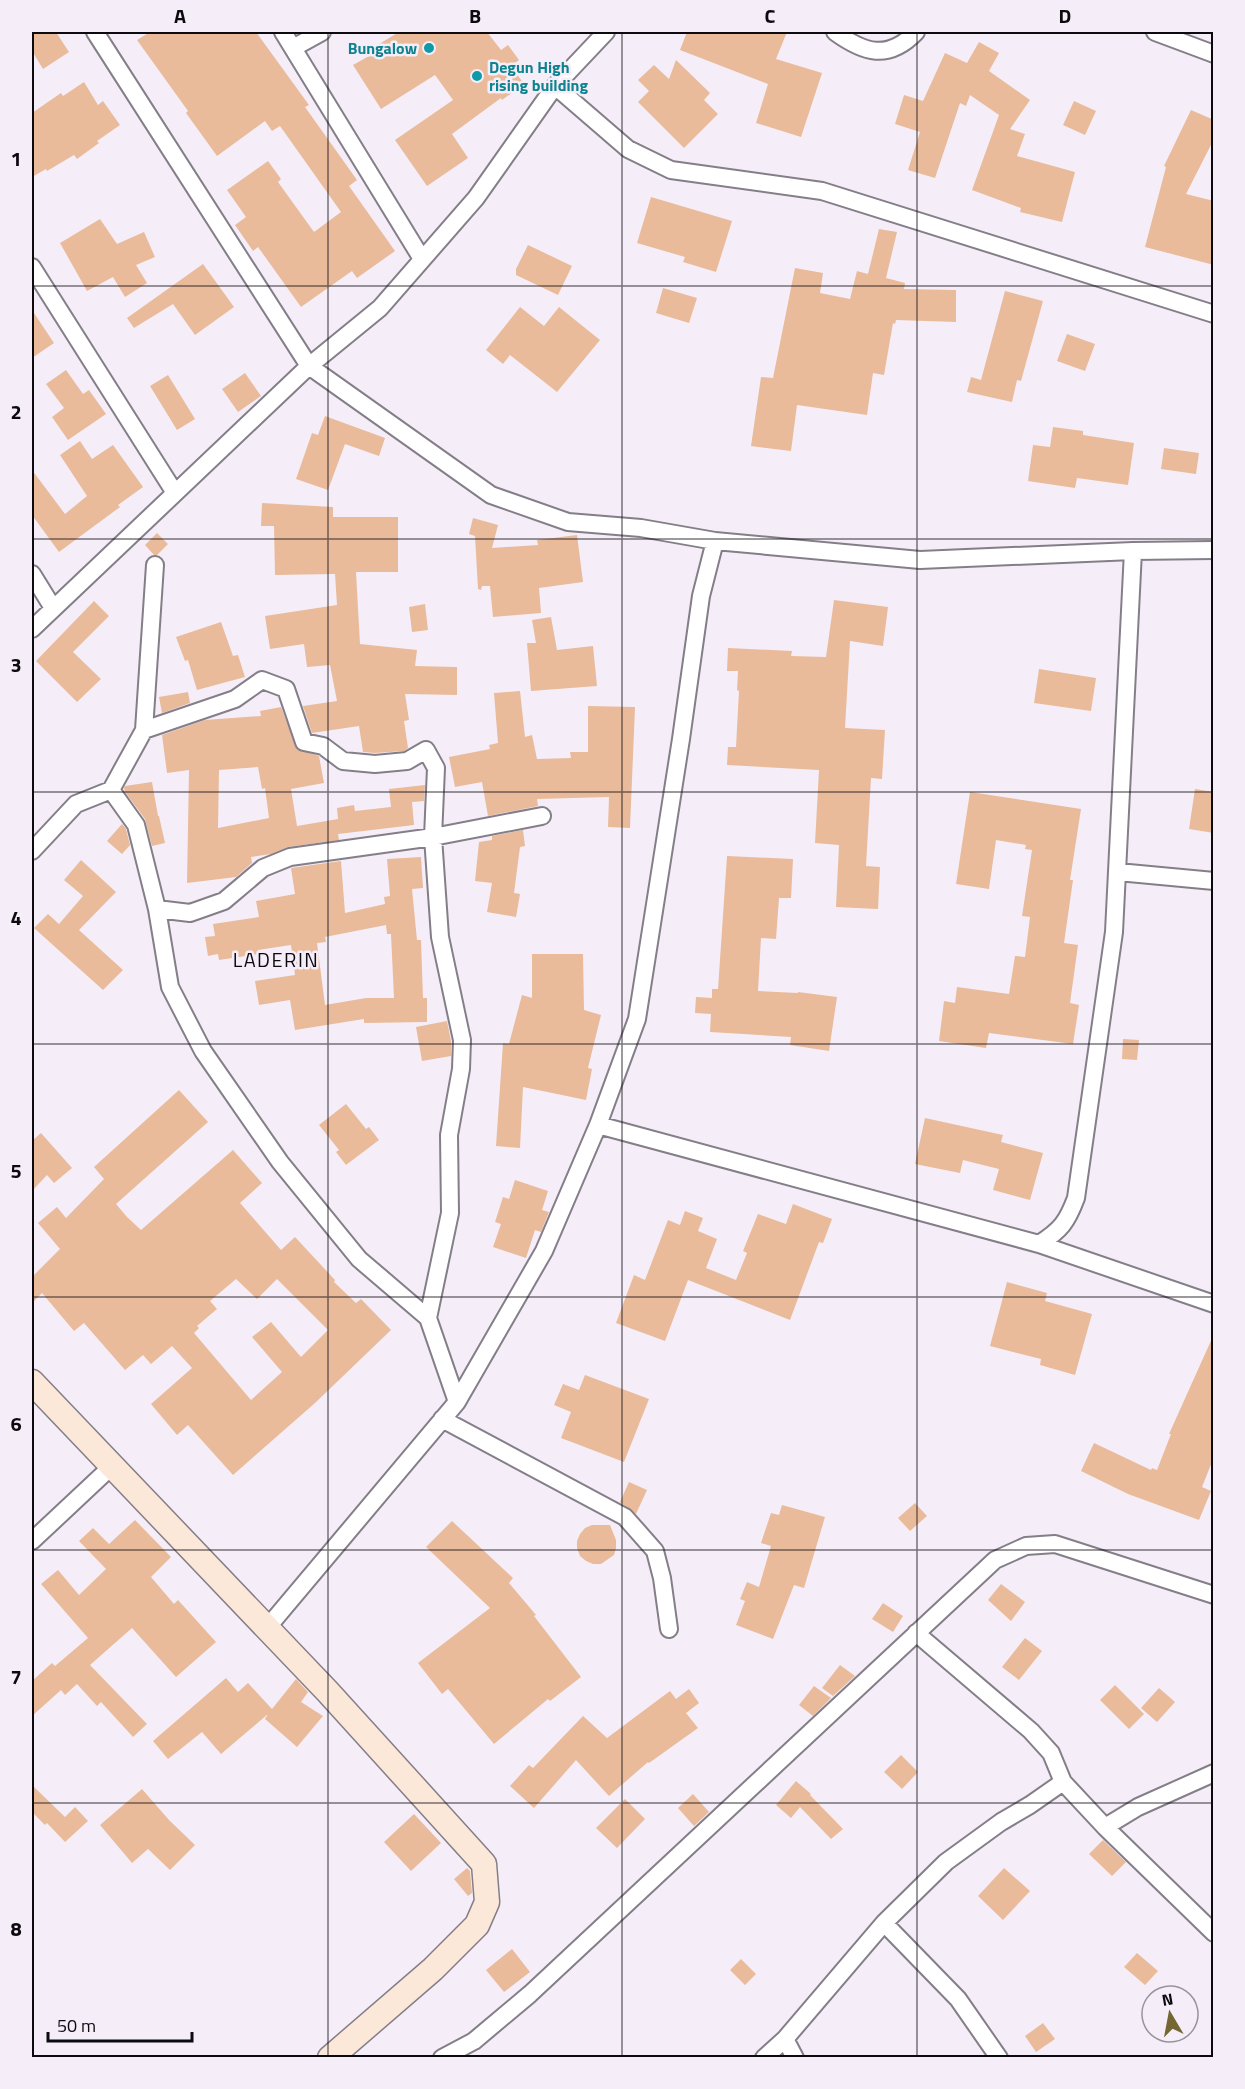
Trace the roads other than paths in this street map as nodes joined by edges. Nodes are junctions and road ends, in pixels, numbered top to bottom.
1 (95, 32) edge
2 (283, 32) edge
3 (322, 32) edge
4 (606, 32) edge
5 (835, 32) edge
6 (916, 32) edge
7 (1155, 32) edge
8 (293, 48) junction
9 (1214, 54) edge
10 (555, 86) junction
11 (422, 259) junction
12 (32, 267) edge
13 (1214, 314) edge
14 (309, 366) junction
15 (175, 493) junction
16 (715, 541) junction
17 (1214, 550) edge
18 (1133, 551) junction
19 (155, 565) dead end
20 (32, 574) edge
21 (53, 608) junction
22 (32, 628) edge
23 (144, 730) junction
24 (111, 790) junction
25 (542, 816) dead end
26 (433, 837) junction
27 (32, 851) edge
28 (1118, 872) junction
29 (1214, 881) edge
30 (156, 909) junction
31 (598, 1125) junction
32 (1040, 1244) junction
33 (1214, 1304) edge
34 (428, 1318) junction
35 (32, 1382) edge
36 (457, 1402) junction
37 (442, 1419) junction
38 (112, 1466) junction
39 (32, 1541) edge
40 (1214, 1595) edge
41 (267, 1628) junction
42 (669, 1629) dead end
43 (916, 1633) junction
44 (1214, 1773) edge
45 (1062, 1782) junction
46 (1105, 1827) junction
47 (884, 1923) junction
48 (1214, 1933) edge
49 (785, 2039) junction
50 (330, 2058) edge
51 (442, 2058) edge
52 (764, 2058) edge
53 (795, 2058) edge
54 (999, 2058) edge

1 - 14 street
2 - 8 street
3 - 8 street
4 - 10 street
5 - 6 street
7 - 9 street
8 - 11 street
10 - 11 street
10 - 13 street
11 - 14 street
12 - 15 street
14 - 15 street
14 - 16 street
15 - 21 street
16 - 18 street
16 - 31 street
17 - 18 street
18 - 28 street
19 - 23 street
20 - 21 street
21 - 22 street
23 - 24 street
23 - 26 street
24 - 27 street
24 - 30 street
25 - 26 street
26 - 30 street
26 - 34 street
28 - 29 street
28 - 32 street
30 - 34 street
31 - 32 street
31 - 36 street
32 - 33 street
34 - 36 street
35 - 38 street
36 - 37 street
37 - 41 street
37 - 42 street
38 - 39 street
38 - 41 street
40 - 43 street
41 - 50 street
43 - 45 street
43 - 51 street
44 - 46 street
45 - 46 street
45 - 47 street
46 - 48 street
47 - 49 street
47 - 54 street
49 - 52 street
49 - 53 street

